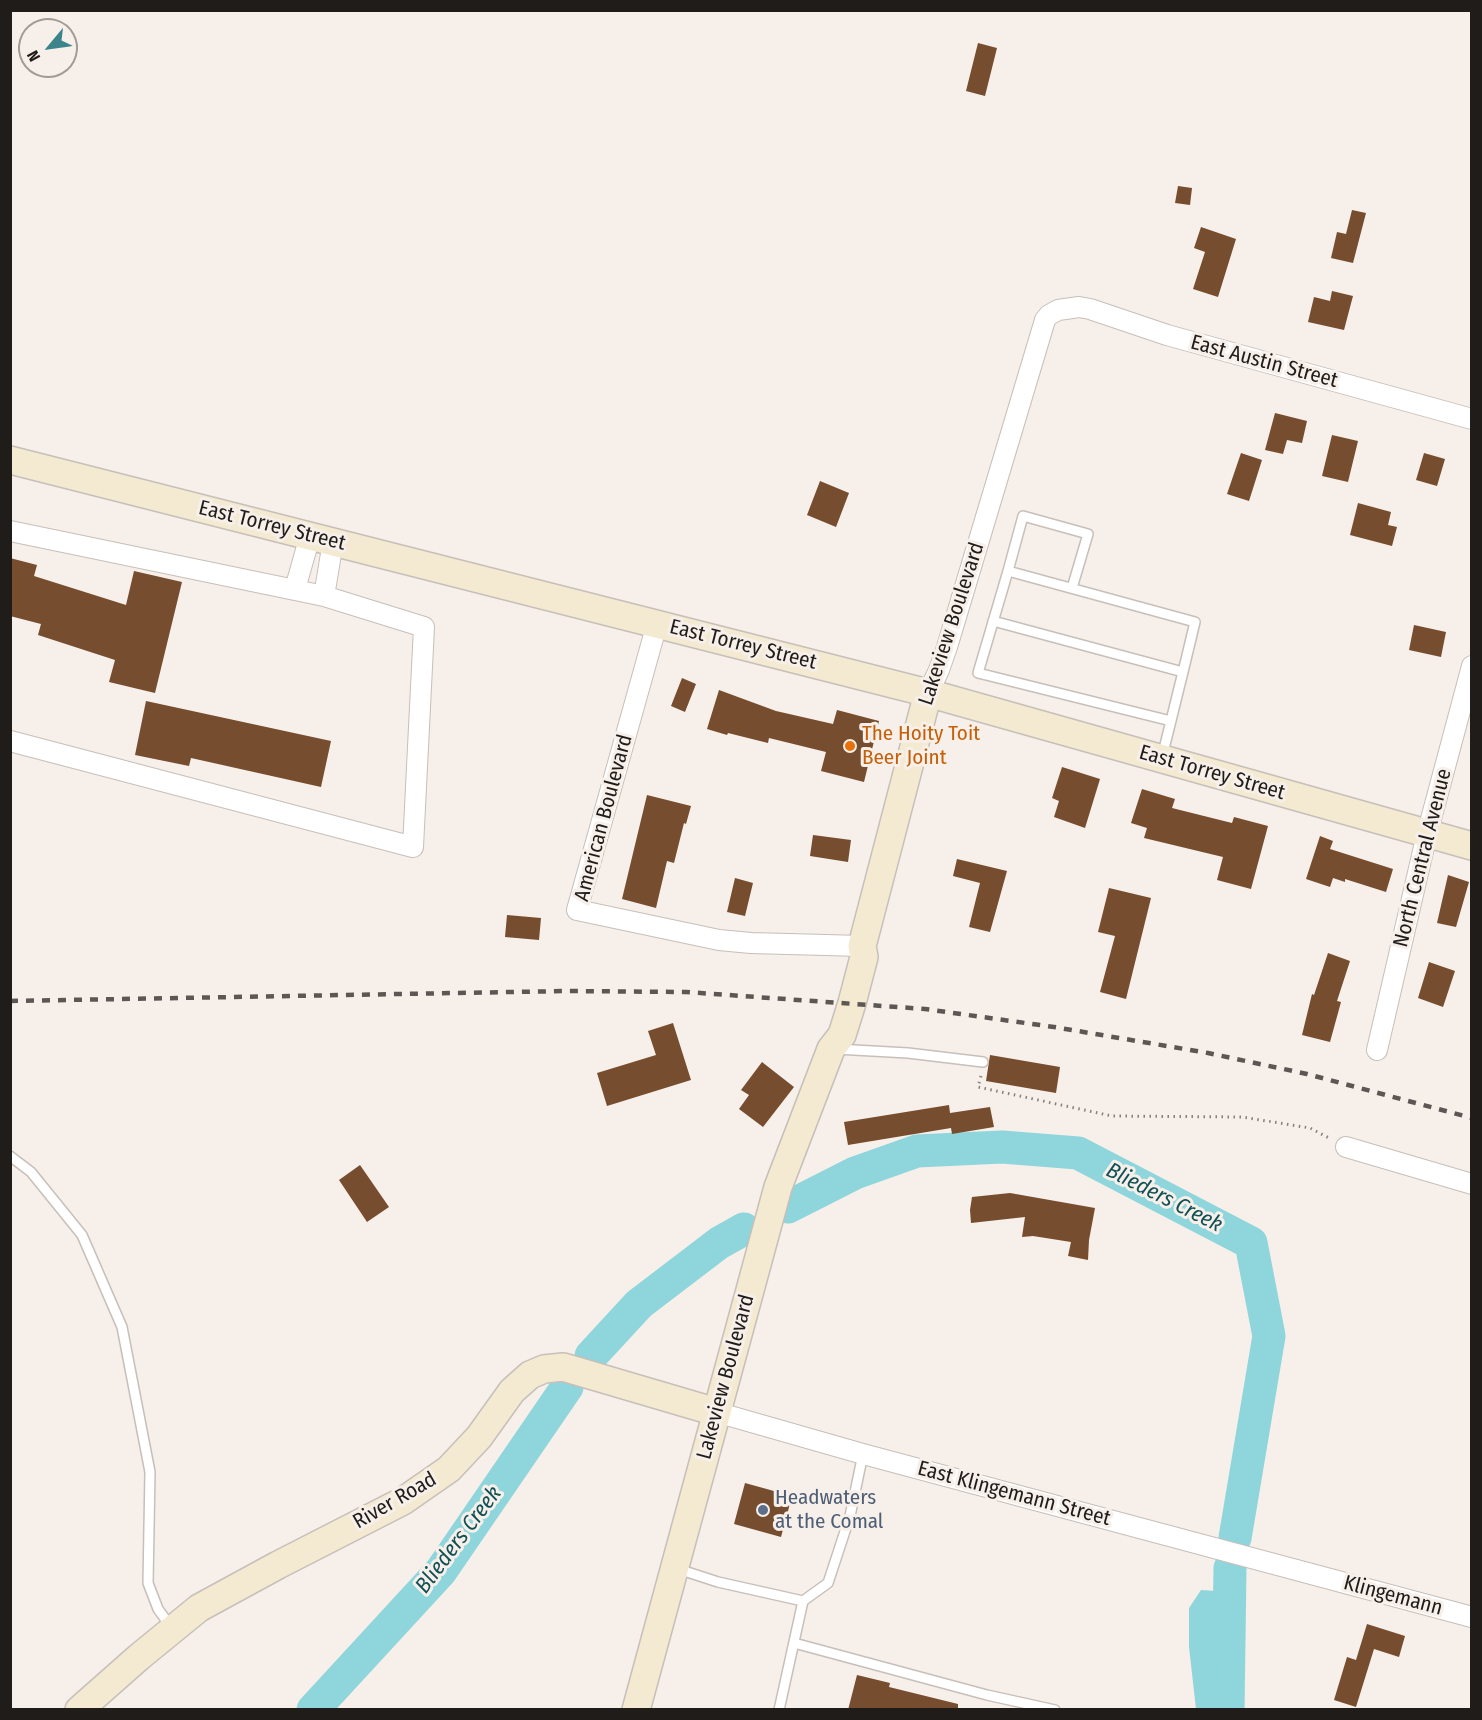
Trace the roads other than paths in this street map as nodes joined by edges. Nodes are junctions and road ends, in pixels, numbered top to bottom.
1 (1058, 310) joint
2 (1472, 419) edge
3 (10, 460) edge
4 (10, 531) edge
5 (322, 539) junction
6 (1008, 571) junction
7 (1072, 588) junction
8 (295, 589) junction
9 (324, 596) junction
10 (993, 621) junction
11 (657, 624) junction
12 (1472, 666) edge
13 (1183, 672) junction
14 (928, 693) junction
15 (1171, 721) junction
16 (10, 741) edge
17 (1162, 759) junction
18 (1427, 834) junction
19 (1472, 846) edge
20 (862, 946) junction
21 (831, 1049) junction
22 (1377, 1050) dead end
23 (983, 1062) road end
24 (1346, 1147) road end
25 (10, 1156) edge
26 (1472, 1184) edge
27 (716, 1412) junction
28 (863, 1454) junction
29 (673, 1568) junction
30 (1314, 1575) joint
31 (803, 1600) junction
32 (1472, 1617) edge
33 (172, 1629) junction
34 (794, 1643) junction
35 (79, 1710) edge
36 (636, 1710) edge
37 (779, 1710) edge
38 (1055, 1710) edge

1 - 2 street, East Austin Street
1 - 14 street, Lakeview Boulevard
3 - 5 street, East Torrey Street
4 - 8 street
5 - 8 street
5 - 9 street
5 - 11 street, East Torrey Street
6 - 7 lane
6 - 7 lane
6 - 10 lane
7 - 13 lane
8 - 9 street
9 - 16 street
10 - 13 lane
10 - 15 lane
11 - 14 street, East Torrey Street
11 - 20 street, American Boulevard
12 - 18 street, North Central Avenue
13 - 15 lane
14 - 17 street, East Torrey Street
14 - 20 street, Lakeview Boulevard
15 - 17 lane
17 - 18 street, East Torrey Street
18 - 19 street, East Torrey Street
18 - 22 street, North Central Avenue
20 - 21 street, Lakeview Boulevard
21 - 23 lane
21 - 27 street, Lakeview Boulevard
24 - 26 street
25 - 33 lane
27 - 28 street, East Klingemann Street
27 - 29 street, Lakeview Boulevard
27 - 33 street, River Road
28 - 30 street, East Klingemann Street
28 - 31 lane
29 - 31 lane
29 - 36 street, Lakeview Boulevard
30 - 32 street, Klingemann
31 - 34 lane
33 - 35 street, River Road
34 - 37 lane
34 - 38 lane

